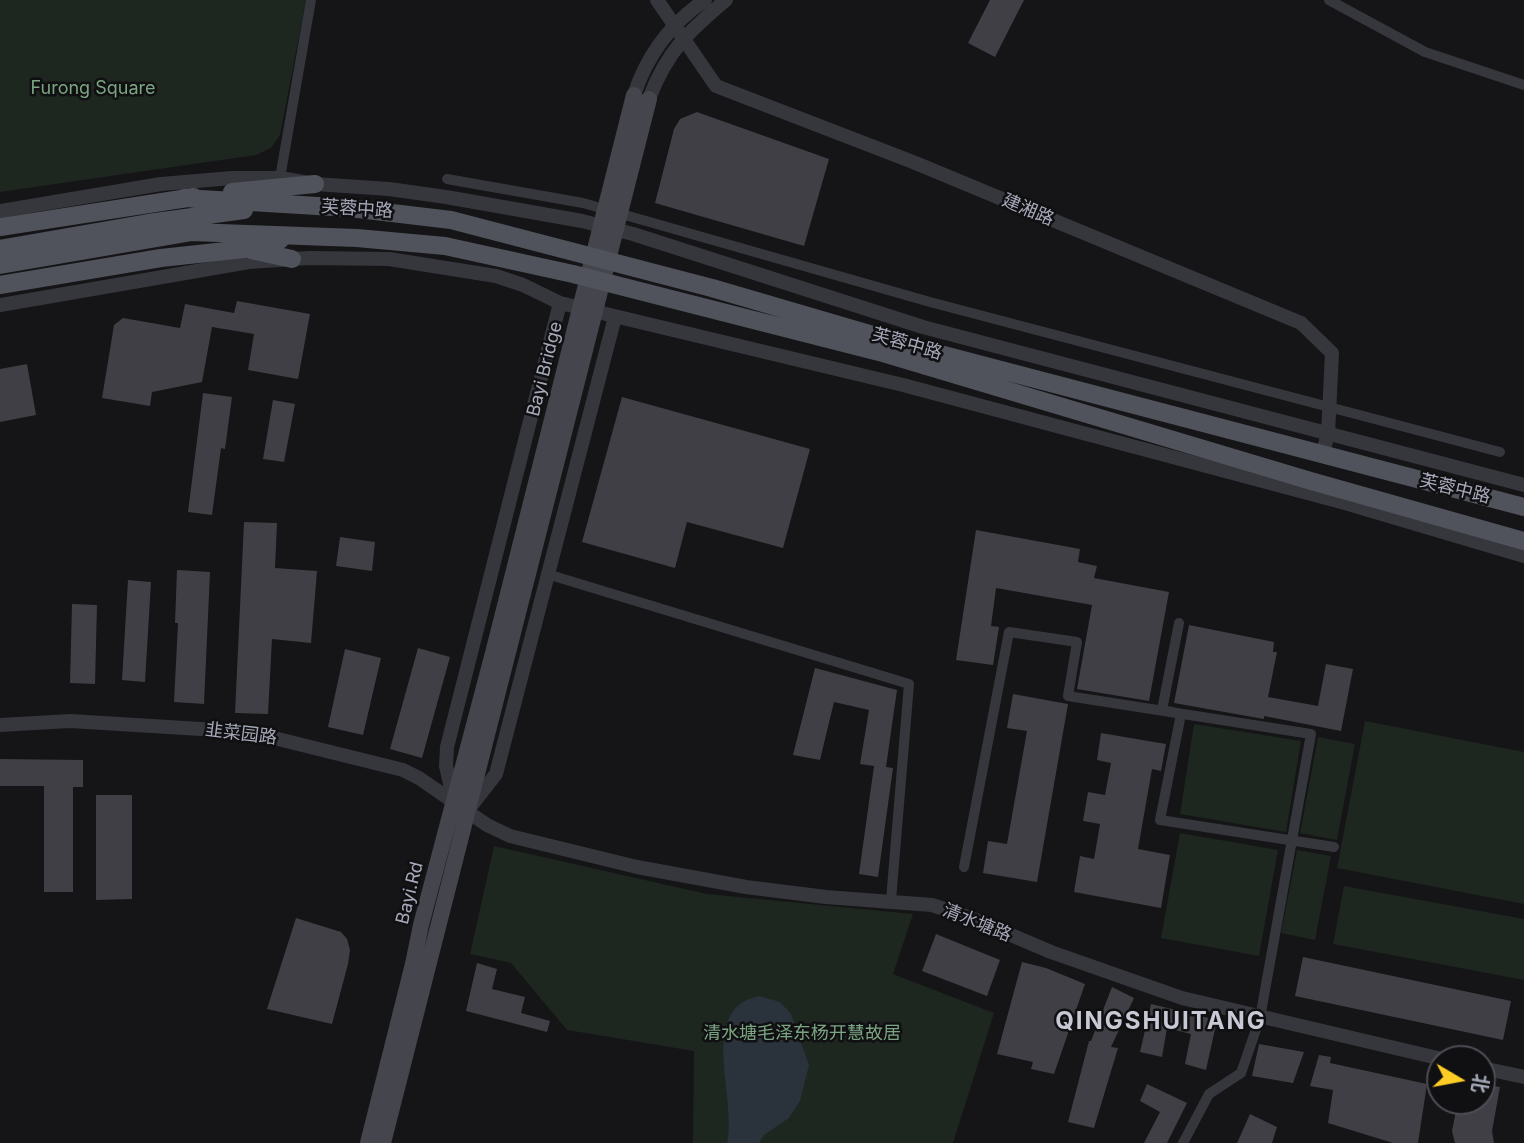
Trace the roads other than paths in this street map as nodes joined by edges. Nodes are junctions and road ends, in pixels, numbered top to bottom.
1 (311, 0) edge
2 (657, 0) edge
3 (705, 0) edge
4 (726, 0) edge
5 (1329, 0) edge
6 (1349, 5) edge
7 (674, 25) junction
8 (683, 38) junction
9 (1524, 85) edge
10 (642, 97) junction
11 (280, 178) junction
12 (447, 179) dead end
13 (315, 184) junction
14 (184, 198) junction
15 (286, 205) junction
16 (0, 211) edge
17 (0, 227) edge
18 (291, 237) junction
19 (0, 249) edge
20 (244, 249) junction
21 (292, 258) junction
22 (0, 265) edge
23 (0, 285) edge
24 (559, 303) junction
25 (0, 305) edge
26 (615, 317) junction
27 (1328, 406) junction
28 (1328, 434) junction
29 (1500, 452) dead end
30 (1322, 455) junction
31 (1524, 485) edge
32 (1524, 507) edge
33 (1524, 541) edge
34 (1524, 556) edge
35 (547, 573) junction
36 (1179, 623) dead end
37 (500, 655) joint
38 (1161, 710) junction
39 (1181, 714) junction
40 (0, 725) edge
41 (460, 806) junction
42 (1292, 840) junction
43 (1334, 847) dead end
44 (964, 866) dead end
45 (891, 900) junction
46 (1260, 1018) junction
47 (1426, 1055) edge
48 (1496, 1071) edge
49 (1524, 1077) edge
50 (368, 1143) edge
51 (383, 1143) edge
52 (1183, 1143) edge

1 - 11 street
2 - 7 street, 建湘路
3 - 7 street
4 - 8 street
5 - 6 street
6 - 9 street
7 - 8 street, 建湘路
7 - 10 street
8 - 10 street
8 - 27 street, 建湘路
10 - 37 main road, Bayi Bridge
11 - 13 street
11 - 16 street
12 - 27 street
13 - 14 main road
13 - 28 street
14 - 15 main road
14 - 17 main road
15 - 19 main road
15 - 30 main road, 芙蓉中路
18 - 20 main road
18 - 22 main road
18 - 33 main road, 芙蓉中路
20 - 21 main road
20 - 23 main road
21 - 24 street
21 - 25 street
24 - 26 street
24 - 41 street
26 - 34 street
26 - 35 street
27 - 28 street, 建湘路
27 - 29 street
28 - 30 street, 建湘路
28 - 31 street
30 - 32 main road, 芙蓉中路
35 - 41 street
35 - 45 street
36 - 38 street
37 - 41 main road, Bayi.Rd
38 - 39 street
38 - 44 street
39 - 42 street
39 - 42 street
40 - 41 street, 韭菜园路
41 - 45 street, 清水塘路
41 - 50 main road, Bayi.Rd
41 - 51 main road, Bayi.Rd
42 - 43 street
42 - 46 street
45 - 46 street, 清水塘路
46 - 47 street, 清水塘路
46 - 52 street
48 - 49 street

